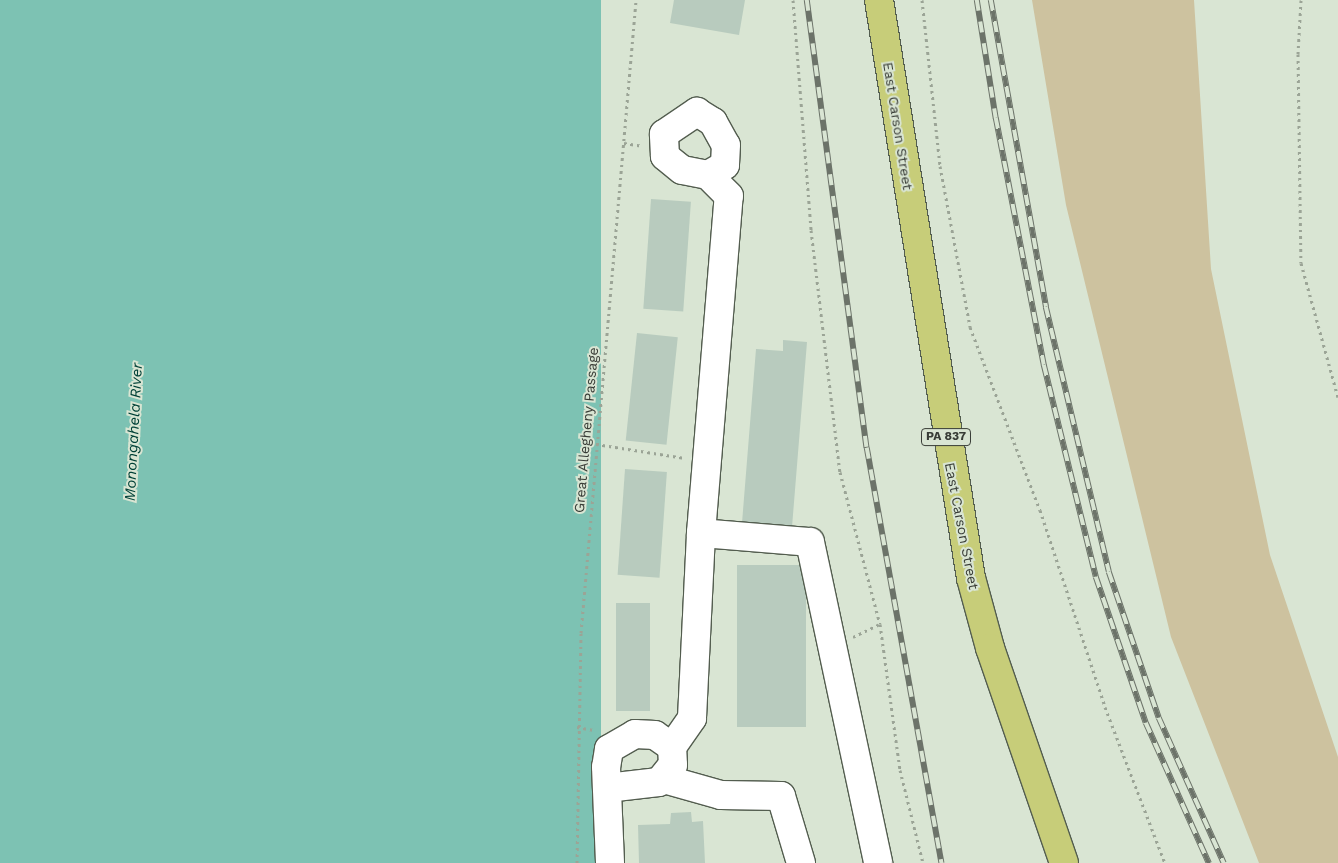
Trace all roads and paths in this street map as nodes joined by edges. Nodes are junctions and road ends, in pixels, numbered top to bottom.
1 (636, 0) edge
2 (793, 0) edge
3 (879, 0) edge
4 (922, 0) edge
5 (1301, 0) edge
6 (708, 175) dead end
7 (1338, 397) edge
8 (596, 444) junction
9 (708, 460) junction
10 (701, 533) junction
11 (672, 747) junction
12 (664, 778) junction
13 (607, 788) junction
14 (576, 863) edge
15 (610, 863) edge
16 (801, 863) edge
17 (878, 863) edge
18 (923, 863) edge
19 (1064, 863) edge
20 (1165, 863) edge

1 - 8 path, Great Allegheny Passage
2 - 18 path
3 - 19 main road, East Carson Street / PA 837
4 - 20 path
5 - 7 path
6 - 9 street
8 - 9 path
8 - 14 path, Great Allegheny Passage
9 - 10 street
10 - 11 street
10 - 17 street
11 - 12 street
11 - 13 street
12 - 13 street
12 - 16 street
13 - 15 street

